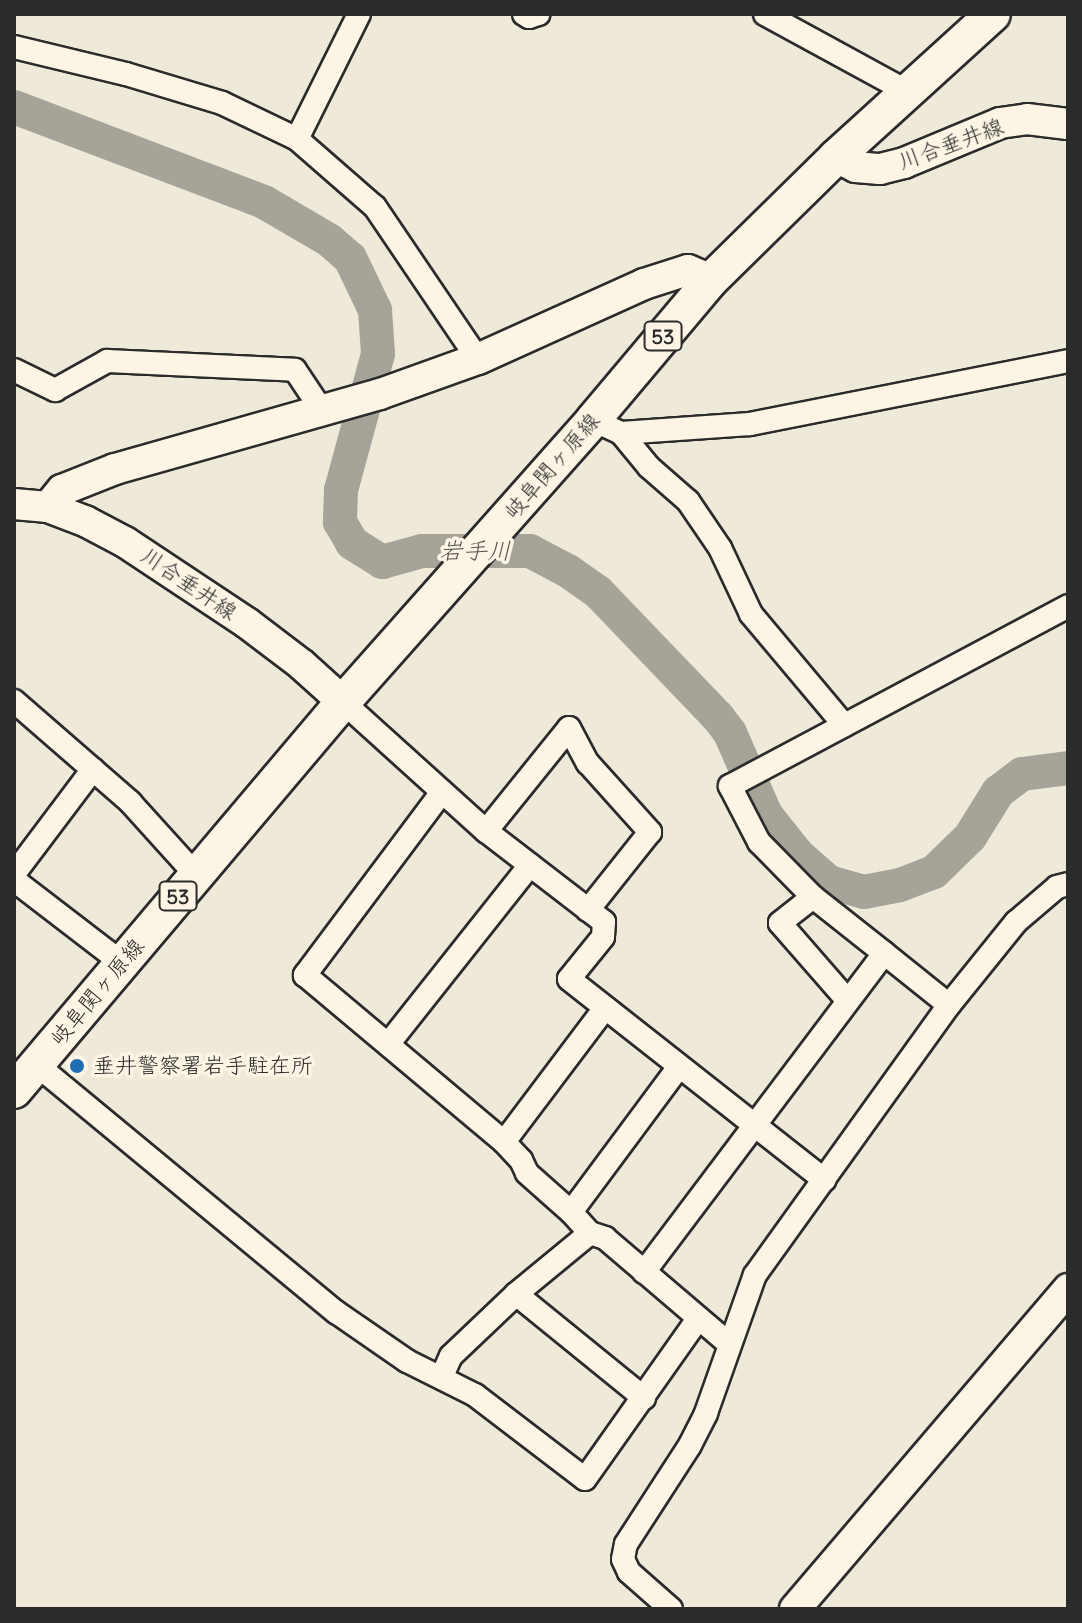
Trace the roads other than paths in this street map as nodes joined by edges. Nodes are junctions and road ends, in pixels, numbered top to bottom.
1 (359, 14) edge
2 (524, 14) edge
3 (539, 14) edge
4 (765, 14) edge
5 (993, 14) edge
6 (14, 47) edge
7 (906, 91) junction
8 (1068, 124) edge
9 (297, 139) junction
10 (836, 157) junction
11 (711, 280) junction
12 (478, 359) junction
13 (1068, 361) edge
14 (14, 370) edge
15 (329, 410) junction
16 (607, 427) junction
17 (14, 504) edge
18 (48, 507) junction
19 (1068, 606) edge
20 (14, 701) edge
21 (343, 702) junction
22 (844, 725) junction
23 (93, 769) junction
24 (442, 792) junction
25 (486, 831) junction
26 (530, 865) junction
27 (196, 875) junction
28 (14, 877) edge
29 (1068, 884) edge
30 (813, 897) junction
31 (588, 910) junction
32 (884, 953) junction
33 (121, 962) junction
34 (848, 1001) junction
35 (949, 1005) junction
36 (605, 1008) junction
37 (389, 1043) junction
38 (37, 1065) junction
39 (678, 1068) junction
40 (14, 1091) edge
41 (755, 1127) junction
42 (504, 1142) junction
43 (824, 1180) junction
44 (571, 1212) junction
45 (590, 1233) junction
46 (644, 1272) junction
47 (1068, 1289) edge
48 (516, 1294) junction
49 (698, 1319) junction
50 (728, 1343) junction
51 (442, 1376) junction
52 (644, 1398) junction
53 (671, 1609) edge
54 (795, 1609) edge

1 - 9 street
2 - 3 street
4 - 7 street
5 - 7 main road, 岐阜関ヶ原線 / 53
6 - 9 street
7 - 10 main road, 岐阜関ヶ原線 / 53
8 - 10 street, 川合垂井線
9 - 12 street
10 - 11 main road, 岐阜関ヶ原線 / 53
11 - 12 street
11 - 16 main road, 岐阜関ヶ原線 / 53
12 - 15 street
13 - 16 street
14 - 15 street
15 - 18 street
16 - 21 main road, 岐阜関ヶ原線 / 53
16 - 22 street
17 - 18 street, 川合垂井線
18 - 21 street, 川合垂井線
19 - 22 street
20 - 23 street
21 - 24 street
21 - 27 main road, 岐阜関ヶ原線 / 53
22 - 30 street
23 - 27 street
23 - 28 street
24 - 25 street
24 - 37 street
25 - 26 street
25 - 31 street
26 - 31 street
26 - 37 street
27 - 33 main road, 岐阜関ヶ原線 / 53
28 - 33 street
29 - 35 street
30 - 32 street
30 - 34 street
31 - 36 street
32 - 34 street
32 - 35 street
33 - 38 main road, 岐阜関ヶ原線 / 53
34 - 41 street
35 - 43 street
36 - 39 street
36 - 42 street
37 - 42 street
38 - 40 main road, 岐阜関ヶ原線 / 53
38 - 51 street
39 - 41 street
39 - 44 street
41 - 43 street
41 - 46 street
42 - 44 street
43 - 50 street
44 - 45 street
45 - 46 street
45 - 48 street
46 - 49 street
47 - 54 street
48 - 51 street
48 - 52 street
49 - 50 street
49 - 52 street
50 - 53 street
51 - 52 street

